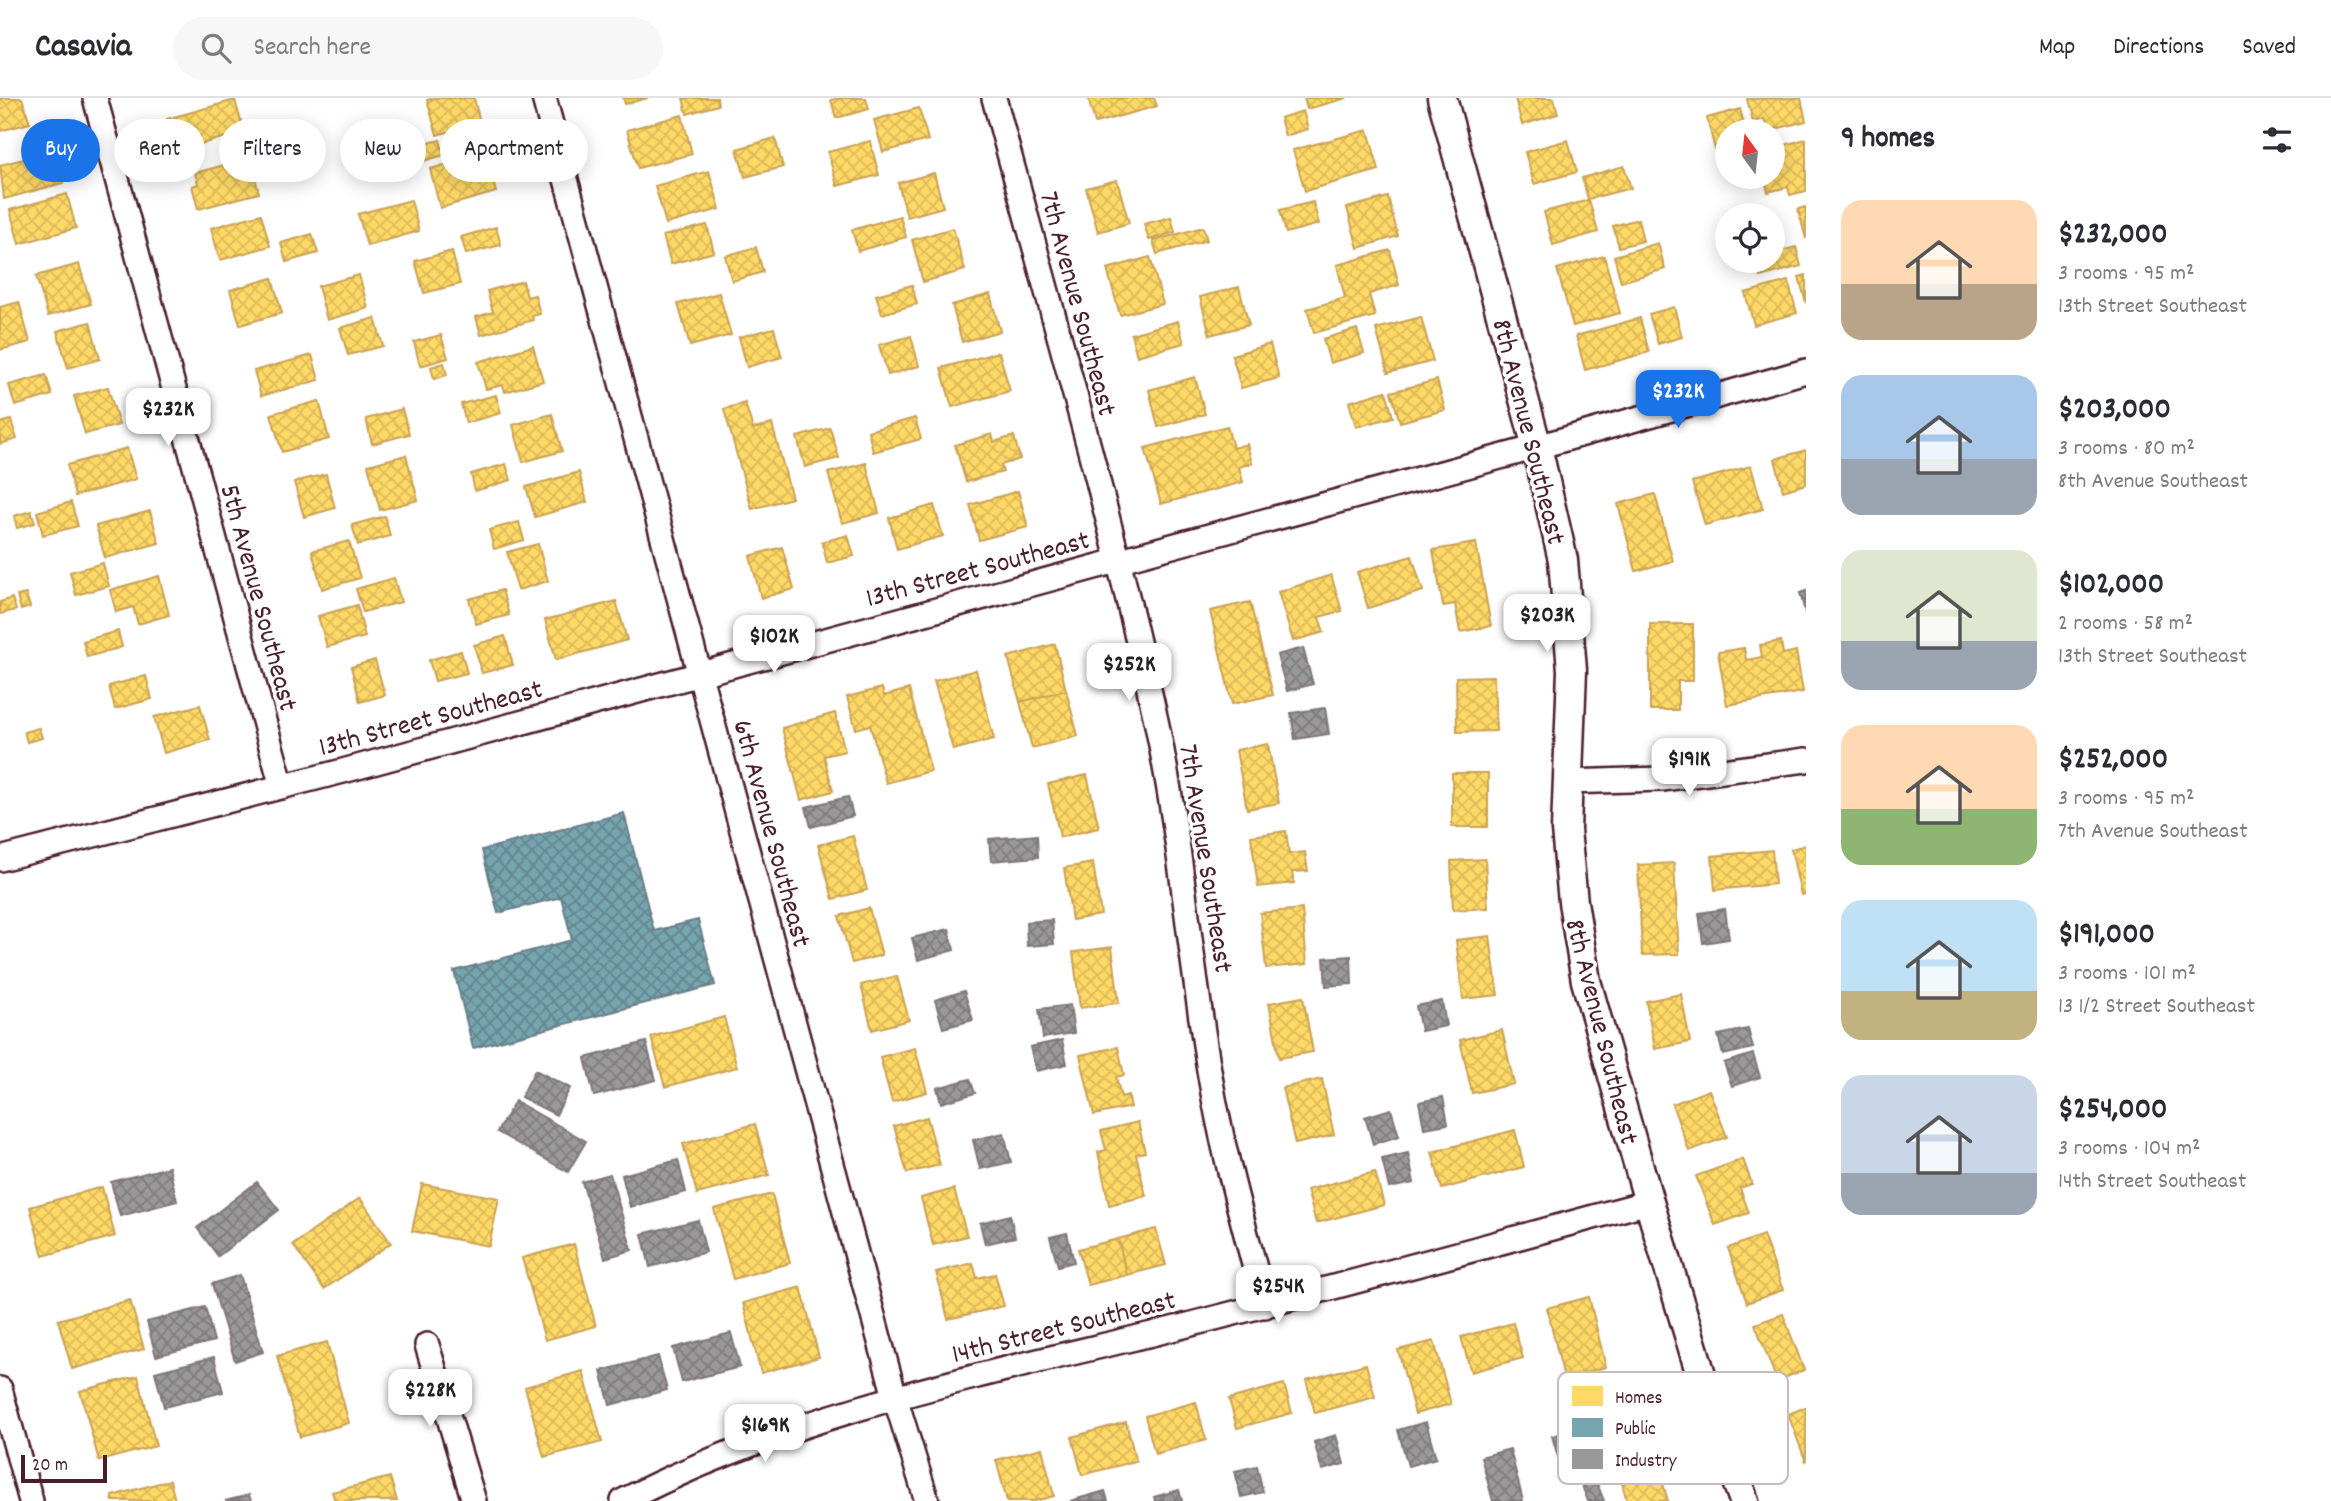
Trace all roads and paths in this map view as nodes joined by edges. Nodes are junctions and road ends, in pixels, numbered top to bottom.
1 (96, 98) edge
2 (544, 98) edge
3 (994, 98) edge
4 (1442, 98) edge
5 (1806, 371) edge
6 (1538, 447) junction
7 (1118, 559) junction
8 (700, 673) junction
9 (1806, 760) edge
10 (1567, 782) junction
11 (282, 787) junction
12 (0, 859) edge
13 (1649, 1202) junction
14 (1265, 1306) junction
15 (427, 1345) dead end
16 (1700, 1372) edge
17 (0, 1389) edge
18 (895, 1397) junction
19 (1738, 1484) edge
20 (31, 1501) edge
21 (474, 1501) edge
22 (623, 1501) edge
23 (927, 1501) edge
24 (1744, 1501) edge

1 - 11 street, 5th Avenue Southeast
2 - 8 street, 6th Avenue Southeast
3 - 7 street, 7th Avenue Southeast
4 - 6 street, 8th Avenue Southeast
5 - 6 street, 13th Street Southeast
6 - 7 street, 13th Street Southeast
6 - 10 street, 8th Avenue Southeast
7 - 8 street, 13th Street Southeast
7 - 14 street, 7th Avenue Southeast
8 - 11 street, 13th Street Southeast
8 - 18 street, 6th Avenue Southeast
9 - 10 street
10 - 13 street, 8th Avenue Southeast
11 - 12 street, 13th Street Southeast
13 - 14 street, 14th Street Southeast
13 - 16 street, 8th Avenue Southeast
14 - 18 street, 14th Street Southeast
15 - 21 street
17 - 20 street
18 - 22 street, 14th Street Southeast
18 - 23 street, 6th Avenue Southeast
19 - 24 street, 8th Avenue Southeast

